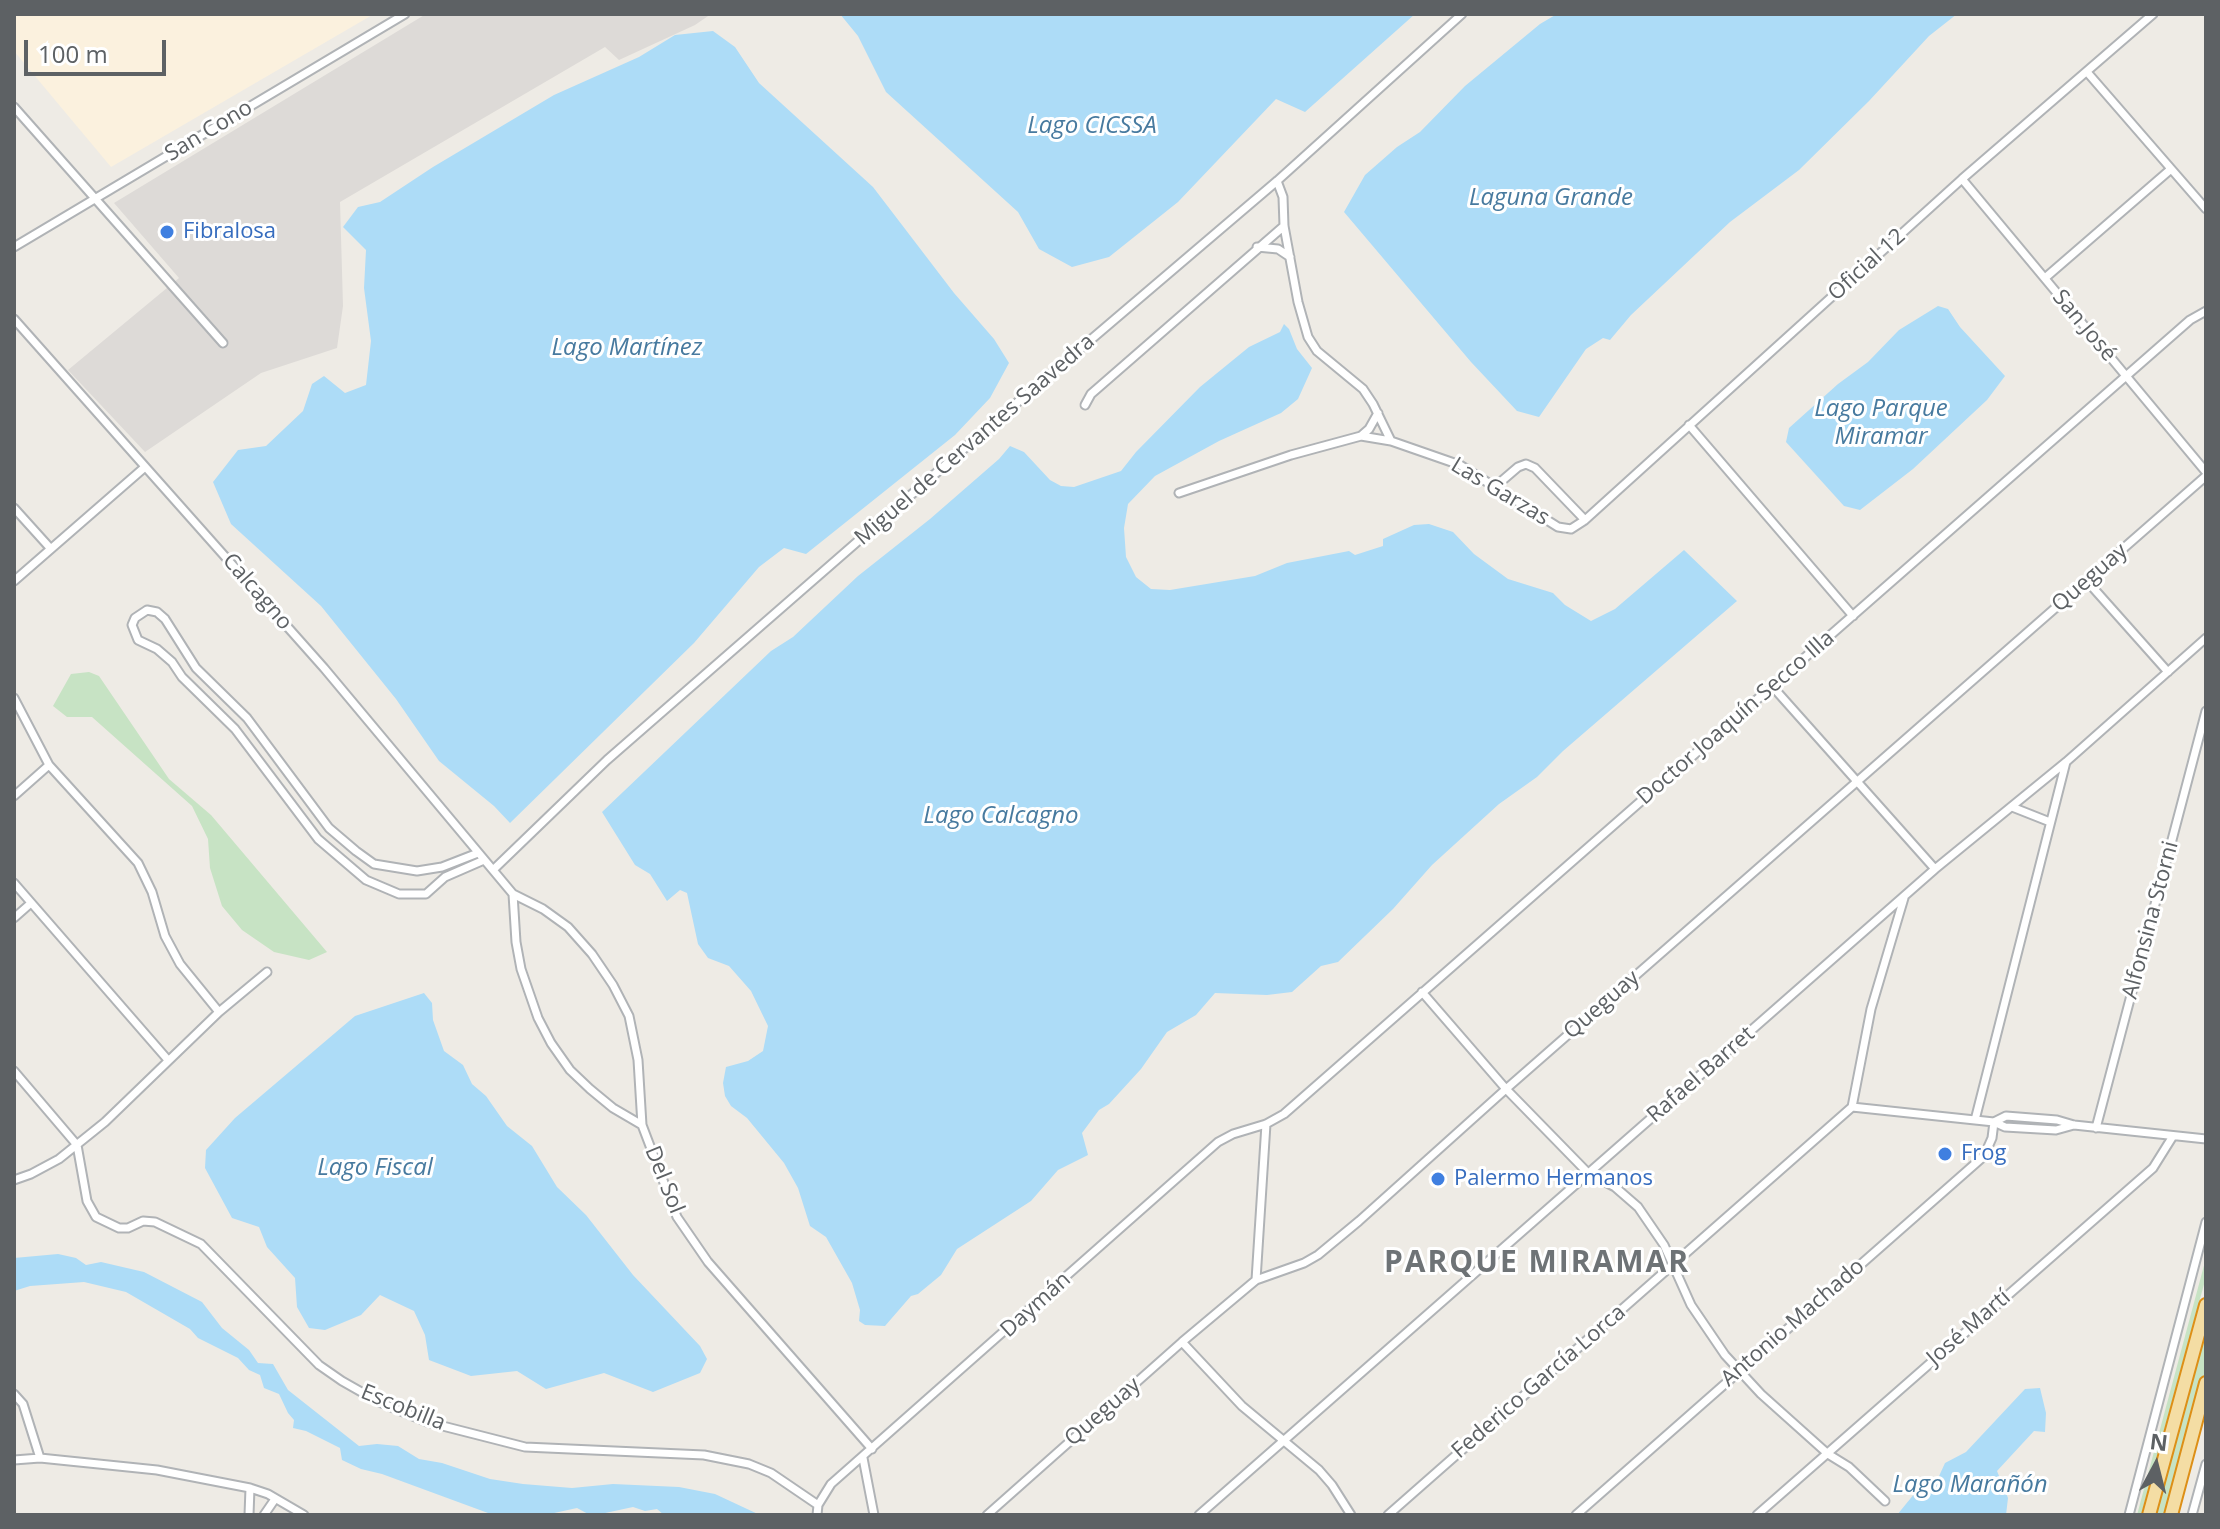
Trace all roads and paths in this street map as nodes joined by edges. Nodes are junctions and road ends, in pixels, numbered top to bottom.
1 (405, 14) edge
2 (1462, 14) edge
3 (2153, 14) edge
4 (2087, 72) junction
5 (14, 107) edge
6 (2171, 169) junction
7 (1962, 179) junction
8 (1277, 181) junction
9 (95, 199) junction
10 (2206, 209) edge
11 (1284, 226) junction
12 (14, 247) edge
13 (1257, 247) junction
14 (1291, 258) junction
15 (2045, 278) junction
16 (2206, 311) edge
17 (14, 319) edge
18 (223, 343) dead end
19 (2126, 376) junction
20 (1085, 405) dead end
21 (1378, 413) junction
22 (1689, 425) junction
23 (1361, 436) junction
24 (1391, 441) junction
25 (145, 467) junction
26 (2206, 474) edge
27 (1497, 485) junction
28 (1179, 493) dead end
29 (14, 508) edge
30 (1585, 520) junction
31 (51, 549) junction
32 (14, 581) edge
33 (2087, 581) junction
34 (1853, 616) junction
35 (2206, 638) edge
36 (2168, 672) junction
37 (1772, 686) junction
38 (14, 698) edge
39 (2206, 711) edge
40 (247, 718) junction
41 (235, 729) junction
42 (2066, 762) junction
43 (49, 765) junction
44 (1856, 781) junction
45 (14, 796) edge
46 (2012, 807) junction
47 (2050, 822) junction
48 (329, 828) junction
49 (318, 839) junction
50 (478, 853) junction
51 (484, 860) junction
52 (1935, 869) junction
53 (493, 870) junction
54 (14, 883) edge
55 (513, 894) junction
56 (1905, 898) junction
57 (31, 903) junction
58 (1885, 915) junction
59 (14, 918) edge
60 (1898, 925) junction
61 (267, 972) dead end
62 (1422, 992) junction
63 (219, 1012) junction
64 (168, 1060) junction
65 (14, 1071) edge
66 (1506, 1089) junction
67 (1852, 1107) junction
68 (1975, 1120) junction
69 (1994, 1122) junction
70 (1266, 1124) junction
71 (642, 1125) junction
72 (2096, 1128) junction
73 (2173, 1136) junction
74 (2206, 1139) edge
75 (77, 1145) junction
76 (1588, 1173) junction
77 (14, 1180) edge
78 (2206, 1222) edge
79 (1673, 1265) junction
80 (1256, 1280) junction
81 (2206, 1305) edge
82 (1182, 1342) junction
83 (1738, 1370) junction
84 (2206, 1383) edge
85 (14, 1394) edge
86 (1283, 1440) junction
87 (872, 1449) junction
88 (1828, 1454) junction
89 (40, 1458) junction
90 (863, 1458) junction
91 (14, 1460) edge
92 (2206, 1464) edge
93 (250, 1488) junction
94 (275, 1499) junction
95 (1885, 1501) dead end
96 (818, 1505) junction
97 (249, 1515) edge
98 (264, 1515) edge
99 (304, 1515) edge
100 (817, 1515) edge
101 (874, 1515) edge
102 (987, 1515) edge
103 (1199, 1515) edge
104 (1351, 1515) edge
105 (1388, 1515) edge
106 (1576, 1515) edge
107 (1757, 1515) edge
108 (2129, 1515) edge
109 (2149, 1515) edge
110 (2171, 1515) edge
111 (2192, 1515) edge

1 - 9 street, San Cono
2 - 8 street, Miguel de Cervantes Saavedra
3 - 4 street, Oficial 12
4 - 6 street
4 - 7 street, Oficial 12
5 - 9 street
6 - 10 street
6 - 15 street
7 - 15 street, San José
7 - 22 street, Oficial 12
8 - 11 street
8 - 53 street, Miguel de Cervantes Saavedra
9 - 12 street, San Cono
9 - 18 street
11 - 13 street
11 - 14 street
13 - 14 street
13 - 20 street
14 - 21 street
15 - 19 street, San José
16 - 19 street, Doctor Joaquín Secco Illa
17 - 25 street, Calcagno
19 - 26 street, San José
19 - 34 street, Doctor Joaquín Secco Illa
21 - 23 street
21 - 24 street
22 - 30 street, Oficial 12
22 - 34 street
23 - 24 street, Las Garzas
23 - 28 street
24 - 27 street, Las Garzas
25 - 31 street
25 - 50 street, Calcagno
26 - 33 street, Queguay
27 - 30 street, Las Garzas
27 - 30 street
29 - 31 street
31 - 32 street
33 - 36 street
33 - 44 street, Queguay
34 - 37 street, Doctor Joaquín Secco Illa
35 - 36 street, Rafael Barret
36 - 42 street, Rafael Barret
37 - 44 street
37 - 62 street, Doctor Joaquín Secco Illa
38 - 43 street
39 - 72 street, Alfonsina Storni
40 - 41 street
40 - 41 street
40 - 48 street
41 - 49 street
42 - 46 street, Rafael Barret
42 - 47 street
43 - 45 street
43 - 63 street
44 - 52 street
44 - 66 street, Queguay
46 - 47 street
46 - 52 street, Rafael Barret
47 - 68 street
48 - 49 street
48 - 50 street
49 - 51 street
50 - 51 street, Calcagno
51 - 53 street, Calcagno
52 - 56 street, Rafael Barret
53 - 55 street, Calcagno
54 - 57 street
55 - 71 street
55 - 71 street, Del Sol
56 - 58 street, Rafael Barret
56 - 60 street
57 - 59 street
57 - 64 street
58 - 60 street
58 - 76 street, Rafael Barret
60 - 67 street
61 - 63 street
62 - 66 street
62 - 70 street, Doctor Joaquín Secco Illa
63 - 64 street
64 - 75 street
65 - 75 street
66 - 76 street
66 - 80 street, Queguay
67 - 68 street
67 - 79 street, Federico García Lorca
68 - 69 street
69 - 72 street
69 - 83 street, Antonio Machado
70 - 80 street
70 - 87 street, Daymán
71 - 87 street, Del Sol
72 - 73 street
73 - 74 street
73 - 88 street, José Martí
75 - 77 street
75 - 96 street, Escobilla
76 - 79 street
76 - 86 street, Rafael Barret
78 - 108 street
79 - 83 street
79 - 105 street, Federico García Lorca
80 - 82 street, Queguay
81 - 109 highway
82 - 86 street
82 - 102 street, Queguay
83 - 88 street
83 - 106 street, Antonio Machado
84 - 110 highway
85 - 89 street
86 - 103 street, Rafael Barret
86 - 104 street
87 - 90 street, Daymán
88 - 95 street
88 - 107 street, José Martí
89 - 91 street
89 - 93 street
90 - 96 street, Daymán
90 - 101 street
92 - 111 street
93 - 94 street
93 - 97 street
94 - 98 street
94 - 99 street
96 - 100 street

